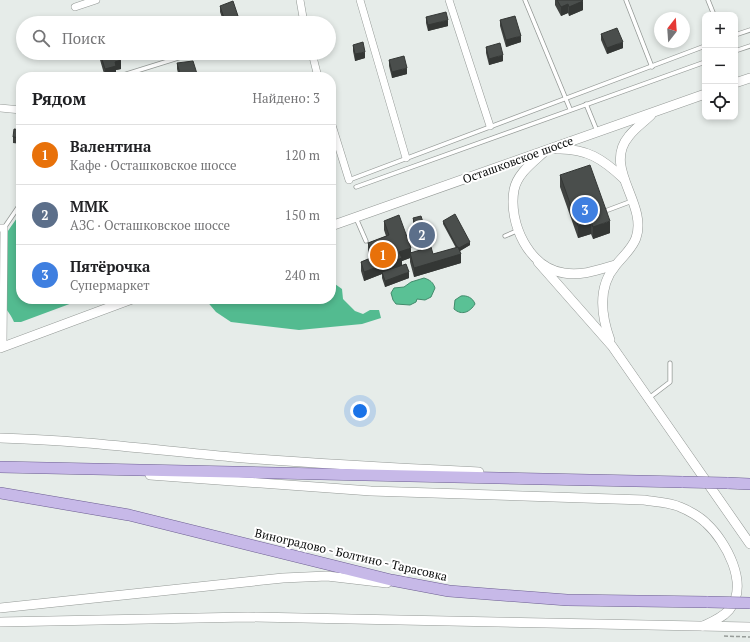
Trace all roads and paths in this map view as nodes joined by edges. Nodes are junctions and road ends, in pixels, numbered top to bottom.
1 (96, 0) edge
2 (300, 0) edge
3 (360, 0) edge
4 (449, 0) edge
5 (525, 0) edge
6 (626, 0) edge
7 (708, 0) edge
8 (75, 7) dead end
9 (713, 12) edge
10 (303, 16) edge
11 (750, 30) edge
12 (738, 34) edge
13 (750, 46) edge
14 (702, 47) edge
15 (738, 50) edge
16 (172, 60) edge
17 (314, 60) edge
18 (702, 63) edge
19 (652, 67) junction
20 (134, 72) edge
21 (317, 72) edge
22 (750, 78) edge
23 (738, 83) edge
24 (702, 95) edge
25 (566, 98) junction
26 (586, 104) junction
27 (0, 108) edge
28 (570, 109) junction
29 (16, 110) edge
30 (654, 112) junction
31 (490, 126) junction
32 (597, 132) junction
33 (336, 139) edge
34 (548, 149) junction
35 (406, 158) junction
36 (624, 179) junction
37 (348, 180) joint
38 (356, 187) dead end
39 (633, 201) junction
40 (16, 210) edge
41 (608, 210) edge
42 (355, 218) junction
43 (336, 224) edge
44 (2, 228) edge
45 (519, 230) junction
46 (505, 236) dead end
47 (366, 241) dead end
48 (538, 262) junction
49 (615, 265) junction
50 (2, 286) edge
51 (119, 304) edge
52 (612, 346) junction
53 (1, 348) edge
54 (670, 363) dead end
55 (649, 398) junction
56 (0, 438) edge
57 (0, 467) edge
58 (52, 468) junction
59 (631, 481) junction
60 (750, 484) edge
61 (0, 493) edge
62 (750, 544) edge
63 (449, 591) junction
64 (750, 603) edge
65 (0, 608) edge
66 (0, 622) edge
67 (703, 626) junction
68 (750, 627) edge

1 - 8 street
2 - 10 street
3 - 35 street
4 - 31 street
5 - 25 lane
6 - 19 lane
7 - 9 lane
11 - 12 lane
13 - 15 lane
14 - 19 lane
16 - 20 lane
17 - 21 street
18 - 26 lane
19 - 25 lane
22 - 23 main road
24 - 30 main road, Осташковское шоссе
25 - 28 lane
25 - 31 lane
26 - 28 lane
26 - 32 lane
27 - 29 street
28 - 38 lane
30 - 32 main road, Осташковское шоссе
30 - 36 main road
31 - 35 lane
32 - 34 main road, Осташковское шоссе
33 - 37 street
34 - 36 main road
34 - 42 main road, Осташковское шоссе
34 - 45 main road
35 - 37 lane
36 - 39 main road
39 - 41 lane
39 - 49 main road
40 - 44 lane
42 - 43 main road, Осташковское шоссе
42 - 47 lane
44 - 50 street
45 - 46 lane
45 - 48 main road
48 - 49 main road
48 - 52 main road
49 - 52 main road
50 - 53 street
51 - 53 main road
52 - 55 main road
54 - 55 lane
55 - 62 main road
56 - 59 main road
57 - 58 main road
58 - 59 main road
58 - 67 main road
59 - 60 main road, bridge
61 - 63 main road, Виноградово - Болтино - Тарасовка
63 - 64 main road, Виноградово - Болтино - Тарасовка, bridge
63 - 65 main road
66 - 67 main road
67 - 68 main road

